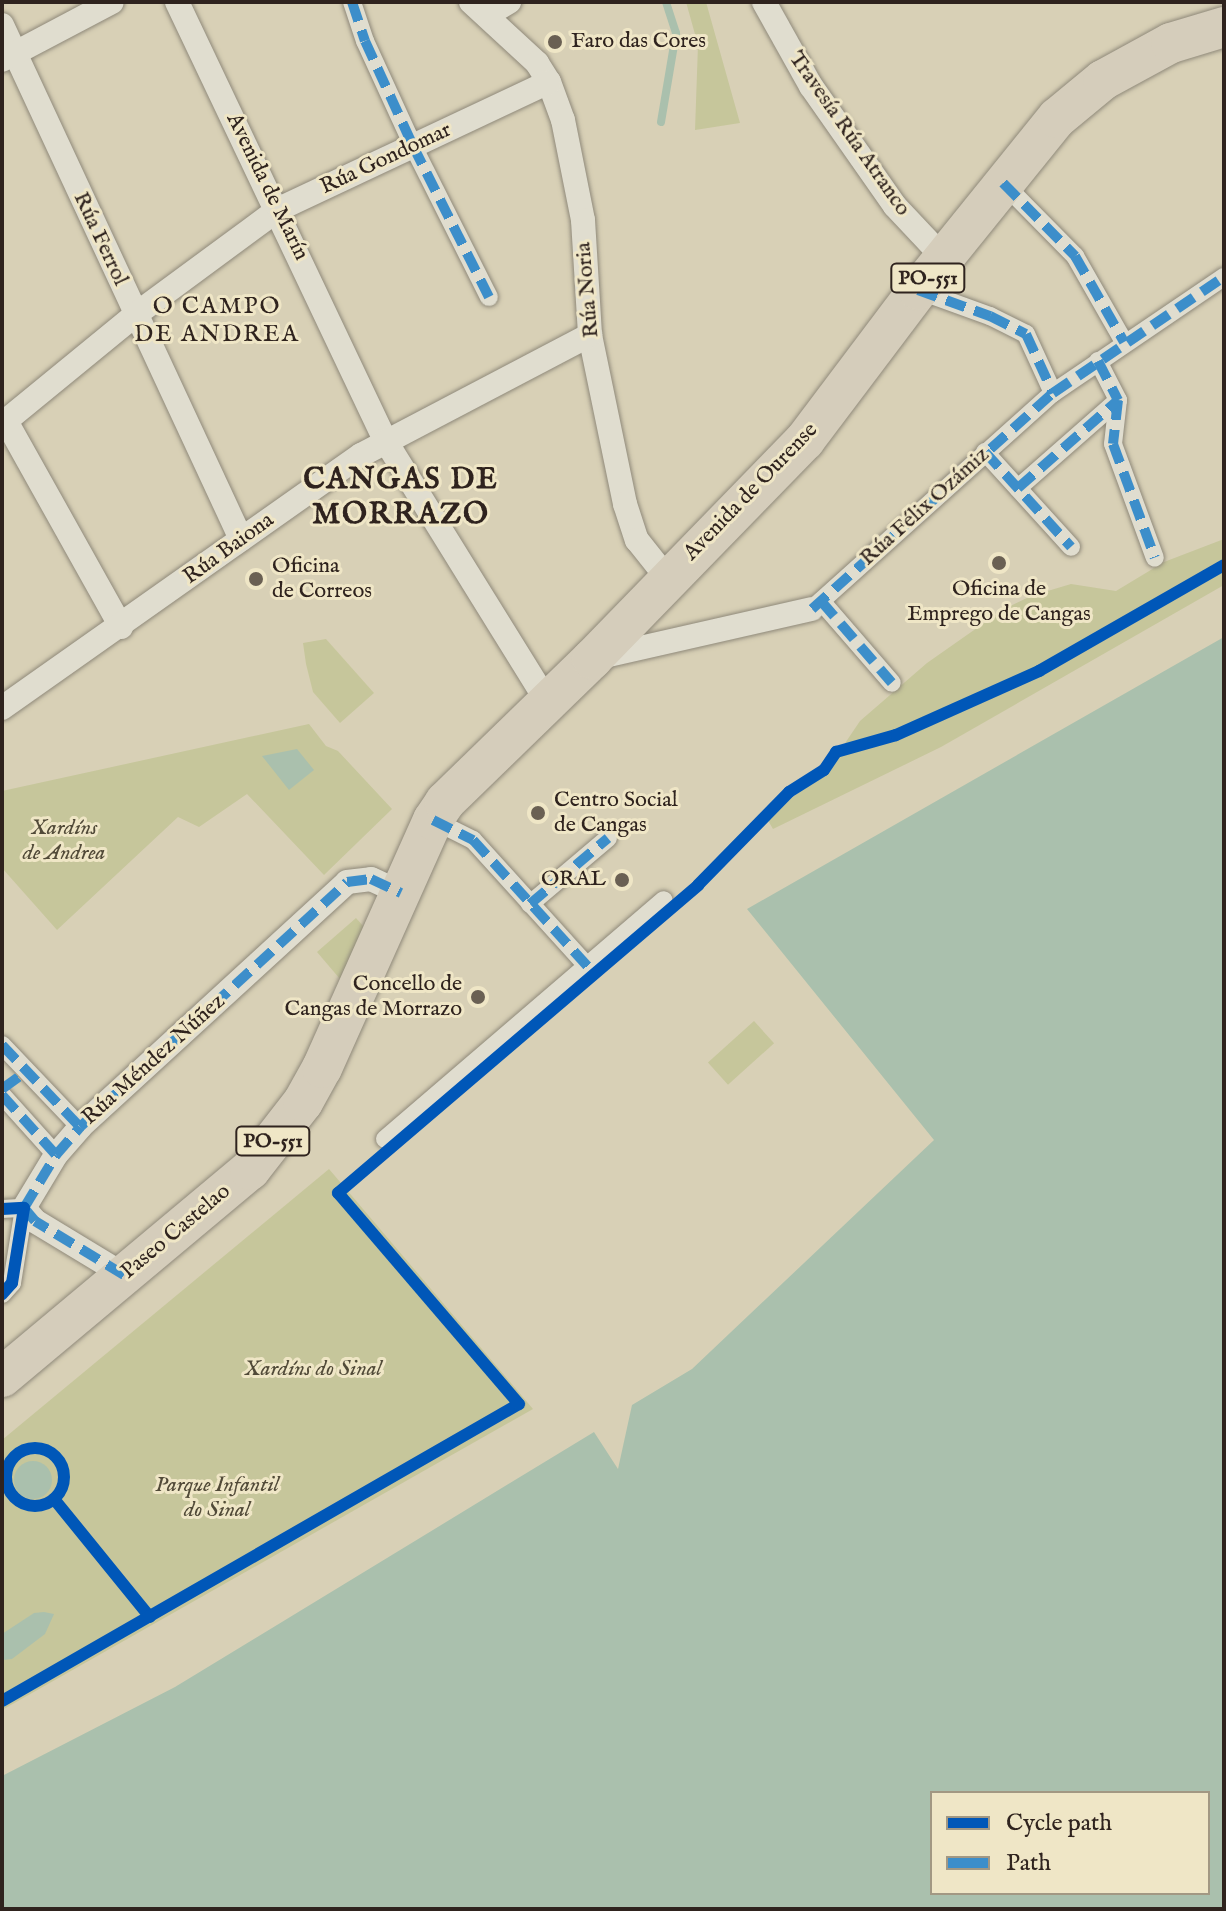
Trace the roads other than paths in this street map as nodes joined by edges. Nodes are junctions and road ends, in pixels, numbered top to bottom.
1 (112, 2) edge
2 (177, 2) edge
3 (352, 2) edge
4 (509, 2) edge
5 (764, 2) edge
6 (479, 9) edge
7 (2, 25) edge
8 (1224, 27) edge
9 (8, 56) edge
10 (549, 82) junction
11 (413, 146) junction
12 (1003, 183) junction
13 (279, 209) junction
14 (944, 258) junction
15 (1224, 277) edge
16 (918, 290) junction
17 (489, 297) dead end
18 (135, 315) junction
19 (590, 335) junction
20 (1124, 342) junction
21 (1098, 361) junction
22 (1053, 393) junction
23 (1118, 400) junction
24 (4, 422) edge
25 (385, 440) junction
26 (985, 452) junction
27 (1018, 488) junction
28 (241, 539) junction
29 (1071, 547) dead end
30 (1155, 558) dead end
31 (668, 579) junction
32 (817, 605) junction
33 (121, 627) junction
34 (592, 659) junction
35 (892, 683) dead end
36 (548, 703) junction
37 (2, 708) edge
38 (439, 811) junction
39 (608, 838) dead end
40 (401, 893) junction
41 (664, 900) dead end
42 (530, 904) junction
43 (588, 967) junction
44 (2, 1045) edge
45 (25, 1072) junction
46 (2, 1092) edge
47 (80, 1127) junction
48 (385, 1139) dead end
49 (56, 1155) junction
50 (13, 1209) edge
51 (124, 1275) junction
52 (2, 1294) edge
53 (2, 1377) edge

1 - 9 street
2 - 13 street, Avenida de Marín
3 - 11 street
4 - 6 street
5 - 14 street, Travesía Rúa Atranco
6 - 10 street, Rúa Noria
7 - 9 street, Rúa Ferrol
8 - 12 main road, Avenida de Ourense / PO-551
9 - 18 street, Rúa Ferrol
10 - 11 street, Rúa Gondomar
10 - 19 street, Rúa Noria
11 - 13 street, Rúa Gondomar
11 - 17 street
12 - 14 main road, Avenida de Ourense / PO-551
12 - 20 street
13 - 18 street, Rúa Gondomar
13 - 25 street, Avenida de Marín
14 - 16 main road, Avenida de Ourense / PO-551
15 - 20 street, Rúa Félix Ozámiz
16 - 22 street
16 - 31 main road, Avenida de Ourense / PO-551
18 - 24 street, Rúa Gondomar
18 - 28 street, Rúa Ferrol
19 - 25 street, Rúa Baiona
19 - 31 street, Rúa Noria
20 - 21 street, Rúa Félix Ozámiz
21 - 22 street, Rúa Félix Ozámiz
21 - 23 street
22 - 26 street, Rúa Félix Ozámiz
23 - 27 street
23 - 30 street
24 - 33 street
25 - 28 street, Rúa Baiona
25 - 36 street, Avenida de Marín
26 - 27 street
26 - 32 street, Rúa Félix Ozámiz
27 - 29 street
28 - 33 street, Rúa Baiona
31 - 34 main road, Avenida de Ourense / PO-551
32 - 34 street, Rúa Félix Ozámiz
32 - 35 street
33 - 37 street, Rúa Baiona
34 - 36 main road, Avenida de Ourense / PO-551
36 - 38 main road, PO-551
38 - 40 main road, Paseo Castelao / PO-551
38 - 42 street
39 - 42 street
40 - 47 street, Rúa Méndez Núñez
40 - 51 main road, Paseo Castelao / PO-551
41 - 43 street
42 - 43 street
43 - 48 street
44 - 45 street
45 - 46 street
45 - 47 street
46 - 49 street
47 - 49 street, Rúa Méndez Núñez
49 - 50 street, Rúa Méndez Núñez
50 - 51 street
50 - 52 street
51 - 53 main road, Paseo Castelao / PO-551

